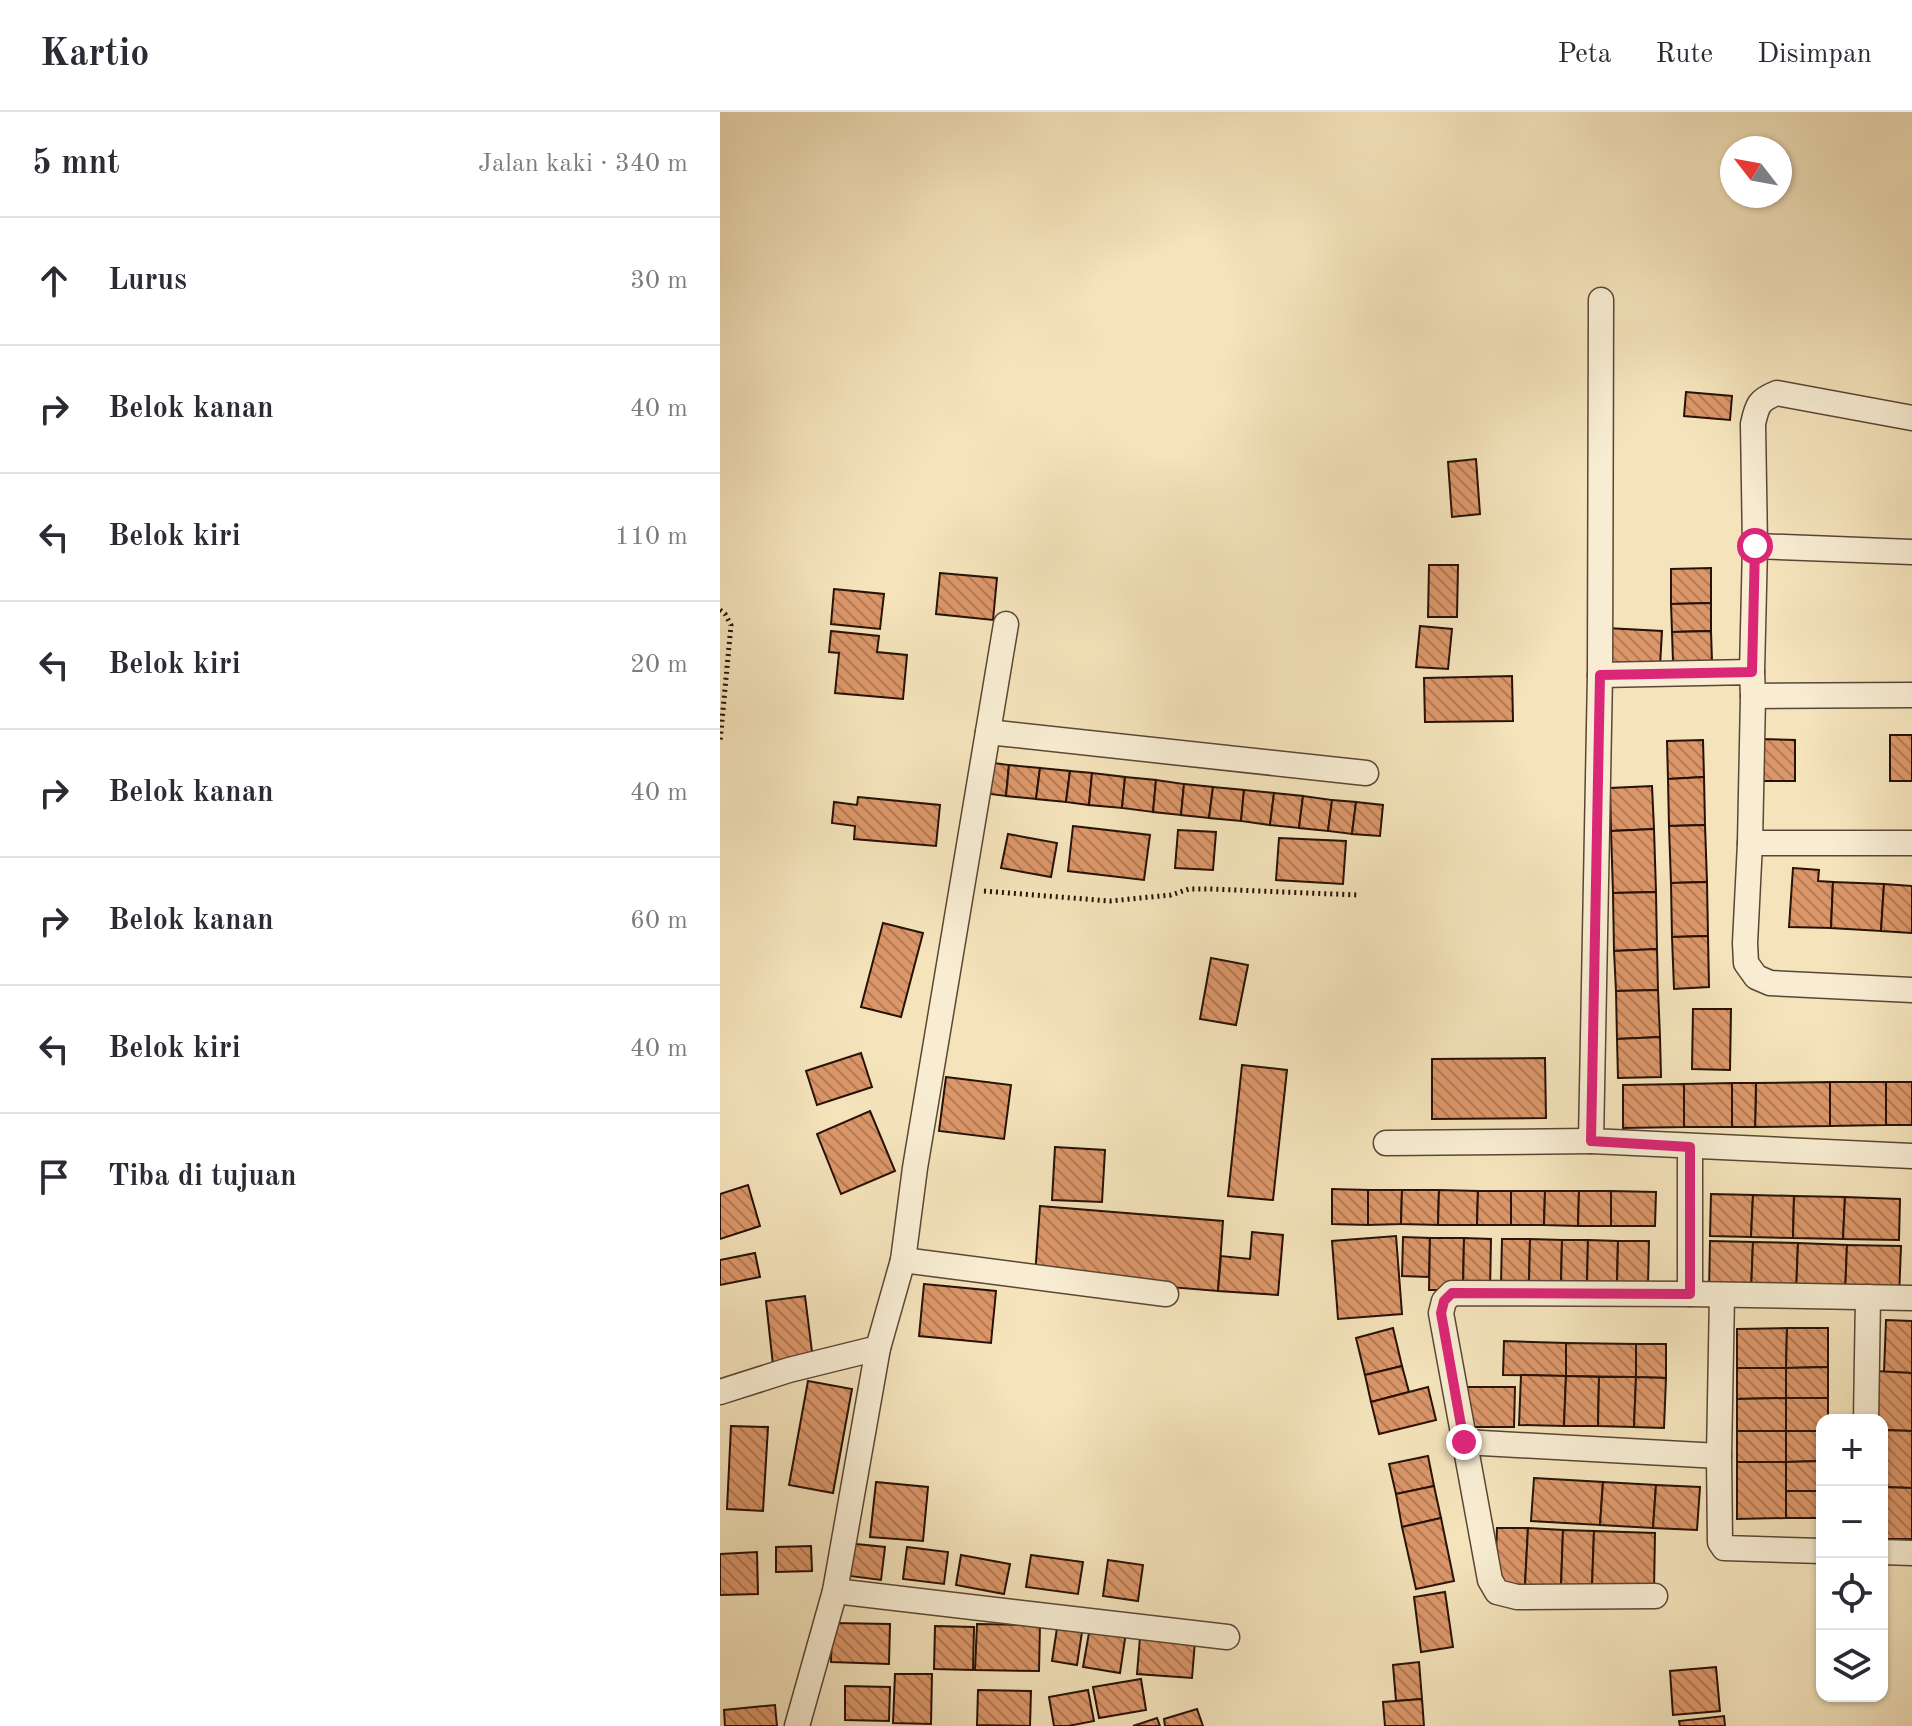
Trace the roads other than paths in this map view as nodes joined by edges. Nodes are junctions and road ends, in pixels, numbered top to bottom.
1 (1601, 300) dead end
2 (1912, 418) edge
3 (1755, 546) junction
4 (1912, 552) edge
5 (1006, 624) dead end
6 (1600, 675) junction
7 (1753, 684) junction
8 (1912, 695) edge
9 (988, 732) junction
10 (1366, 773) dead end
11 (1750, 843) junction
12 (1912, 843) edge
13 (1912, 990) edge
14 (1591, 1141) junction
15 (1386, 1143) dead end
16 (1690, 1147) junction
17 (1912, 1156) edge
18 (903, 1260) junction
19 (1166, 1294) dead end
20 (1690, 1294) junction
21 (1722, 1295) junction
22 (1868, 1297) junction
23 (1912, 1298) edge
24 (878, 1348) junction
25 (720, 1392) edge
26 (1866, 1414) edge
27 (1464, 1442) junction
28 (1719, 1456) junction
29 (1816, 1551) edge
30 (1888, 1552) edge
31 (1912, 1553) edge
32 (835, 1591) junction
33 (1655, 1596) dead end
34 (1227, 1637) dead end
35 (797, 1726) edge

1 - 6 street
2 - 3 street
3 - 4 street
3 - 7 street
5 - 9 street
6 - 7 street
6 - 14 street
7 - 8 street
7 - 11 street
9 - 10 street
9 - 18 street
11 - 12 street
11 - 13 street
14 - 15 street
14 - 16 street
16 - 17 street
16 - 20 street
18 - 19 street
18 - 24 street
20 - 21 street
20 - 27 street
21 - 22 street
21 - 28 street
22 - 23 street
22 - 26 street
24 - 25 street
24 - 32 street
27 - 28 street
27 - 33 street
28 - 29 street
30 - 31 street
32 - 34 street
32 - 35 street

